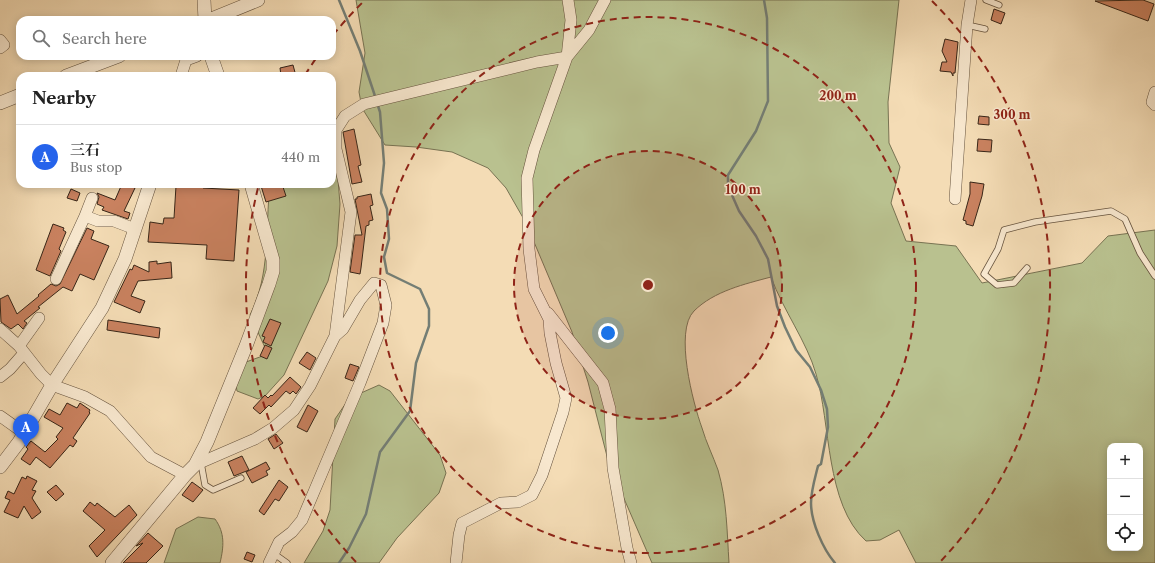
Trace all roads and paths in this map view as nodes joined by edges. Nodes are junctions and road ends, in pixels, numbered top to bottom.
1 (204, 0) edge
2 (258, 0) edge
3 (568, 0) edge
4 (605, 0) edge
5 (971, 0) edge
6 (986, 0) edge
7 (999, 5) dead end
8 (205, 16) edge
9 (220, 16) edge
10 (967, 25) junction
11 (985, 29) dead end
12 (0, 40) edge
13 (0, 48) edge
14 (567, 57) junction
15 (108, 60) edge
16 (186, 60) edge
17 (212, 60) edge
18 (77, 72) edge
19 (182, 72) edge
20 (217, 72) edge
21 (1155, 92) edge
22 (16, 97) edge
23 (0, 103) edge
24 (1155, 105) edge
25 (149, 188) edge
26 (252, 188) edge
27 (92, 198) dead end
28 (955, 199) dead end
29 (85, 216) junction
30 (135, 229) junction
31 (1027, 268) dead end
32 (1155, 276) edge
33 (56, 279) dead end
34 (543, 307) junction
35 (39, 318) dead end
36 (0, 330) edge
37 (335, 336) junction
38 (21, 349) junction
39 (0, 377) edge
40 (52, 384) junction
41 (0, 416) edge
42 (24, 433) junction
43 (198, 464) junction
44 (0, 467) edge
45 (185, 474) junction
46 (241, 478) dead end
47 (271, 558) edge
48 (112, 563) edge
49 (287, 563) edge
50 (456, 563) edge
51 (631, 563) edge

1 - 8 street
2 - 9 street
3 - 14 street
4 - 14 street
5 - 10 street
6 - 7 lane
10 - 11 lane
10 - 28 street
12 - 13 street
14 - 34 street
14 - 37 street
15 - 18 street
16 - 19 street
17 - 20 street
21 - 24 street
22 - 23 street
25 - 30 street
26 - 43 street
27 - 29 street
29 - 30 street
29 - 33 street
30 - 40 street
31 - 32 lane
34 - 50 street
34 - 51 street
35 - 38 street
36 - 38 street
37 - 43 street
37 - 47 street
38 - 39 street
38 - 40 street
40 - 42 street
40 - 45 street
41 - 42 street
42 - 44 street
43 - 45 street
43 - 46 lane
45 - 48 street
47 - 49 lane

